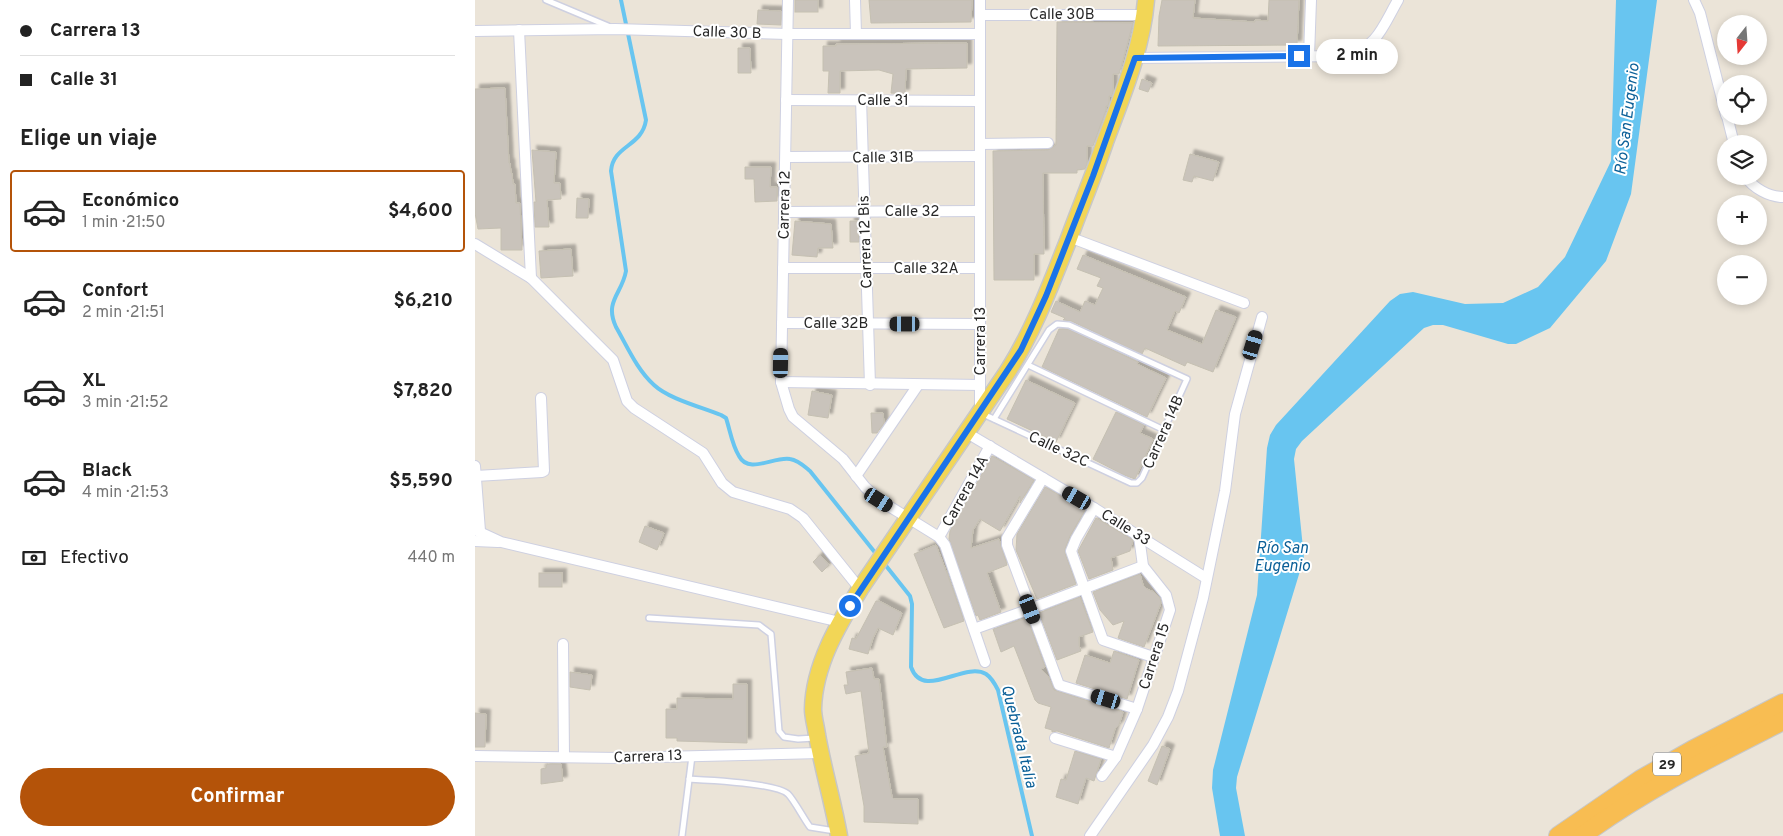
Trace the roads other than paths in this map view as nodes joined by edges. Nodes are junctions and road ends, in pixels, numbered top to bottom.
1 (546, 0) edge
2 (788, 0) edge
3 (855, 0) edge
4 (980, 0) edge
5 (1311, 0) edge
6 (1397, 0) edge
7 (1694, 0) edge
8 (1146, 7) edge
9 (980, 15) junction
10 (615, 29) junction
11 (475, 30) edge
12 (519, 30) junction
13 (787, 34) junction
14 (856, 34) junction
15 (979, 34) junction
16 (1309, 56) junction
17 (1135, 58) junction
18 (1717, 80) edge
19 (786, 100) junction
20 (861, 100) junction
21 (980, 101) junction
22 (1048, 143) dead end
23 (980, 144) junction
24 (980, 156) junction
25 (785, 157) junction
26 (863, 157) junction
27 (1754, 185) edge
28 (1783, 197) edge
29 (980, 210) junction
30 (784, 212) junction
31 (865, 212) junction
32 (1069, 237) junction
33 (475, 244) edge
34 (783, 268) junction
35 (866, 268) junction
36 (980, 268) junction
37 (531, 278) junction
38 (1244, 303) dead end
39 (1262, 317) dead end
40 (782, 323) junction
41 (868, 323) junction
42 (980, 324) junction
43 (1028, 365) junction
44 (781, 382) junction
45 (869, 385) junction
46 (917, 385) junction
47 (980, 385) junction
48 (541, 398) dead end
49 (987, 416) junction
50 (1164, 430) junction
51 (967, 432) junction
52 (990, 446) junction
53 (475, 471) edge
54 (856, 476) junction
55 (1043, 478) junction
56 (1137, 483) joint
57 (1094, 508) junction
58 (909, 518) junction
59 (478, 531) edge
60 (1139, 536) junction
61 (939, 537) junction
62 (475, 541) edge
63 (501, 542) junction
64 (1143, 566) junction
65 (1206, 578) junction
66 (1084, 588) junction
67 (860, 589) junction
68 (1030, 609) junction
69 (649, 618) dead end
70 (840, 622) junction
71 (974, 629) junction
72 (563, 644) dead end
73 (1153, 657) junction
74 (985, 662) dead end
75 (1783, 703) edge
76 (1137, 709) junction
77 (1783, 721) edge
78 (1055, 738) dead end
79 (819, 746) junction
80 (692, 755) junction
81 (475, 756) edge
82 (565, 757) junction
83 (1116, 757) junction
84 (1102, 776) dead end
85 (689, 779) junction
86 (838, 833) edge
87 (682, 836) edge
88 (1090, 836) edge
89 (1558, 836) edge
90 (1582, 836) edge

1 - 10 lane
2 - 13 street, Carrera 12
3 - 14 street
4 - 9 street, Carrera 13
5 - 16 street
6 - 16 street
7 - 18 street
8 - 9 street, Calle 30B
8 - 17 main road
9 - 15 street, Carrera 13
10 - 12 street, Calle 30 B
10 - 13 street, Calle 30 B
11 - 12 street, Calle 30 B
12 - 37 street
13 - 14 street, Calle 30 B
13 - 19 street, Carrera 12
14 - 15 street, Calle 30 B
15 - 21 street, Carrera 13
16 - 17 street
17 - 32 main road
19 - 20 street, Calle 31
19 - 25 street, Carrera 12
20 - 21 street, Calle 31
20 - 26 street, Carrera 12 Bis
21 - 23 street, Carrera 13
22 - 23 street
23 - 24 street, Carrera 13
24 - 26 street, Calle 31B
24 - 29 street, Carrera 13
25 - 26 street, Calle 31B
25 - 30 street, Carrera 12
26 - 31 street, Carrera 12 Bis
27 - 28 street
29 - 31 street, Calle 32
29 - 36 street, Carrera 13
30 - 31 street, Calle 32
30 - 34 street, Carrera 12
31 - 35 street, Carrera 12 Bis
32 - 38 street
32 - 49 main road
33 - 37 street
34 - 35 street, Calle 32A
34 - 40 street, Carrera 12
35 - 36 street, Calle 32A
35 - 41 street, Carrera 12 Bis
36 - 42 street, Carrera 13
37 - 67 street
39 - 65 street
40 - 41 street, Calle 32B
40 - 44 street, Carrera 12
41 - 42 street, Calle 32B
41 - 45 street, Carrera 12 Bis
42 - 47 street, Carrera 13
43 - 49 lane
43 - 50 lane
43 - 50 lane, Carrera 14B
44 - 45 street
44 - 54 street, Carrera 12
45 - 46 street
46 - 47 street
46 - 54 street
47 - 49 street, Carrera 13
48 - 53 street
49 - 51 main road
49 - 56 lane, Calle 32C
50 - 56 lane, Carrera 14B
51 - 52 street, Calle 33
51 - 58 main road
52 - 55 street, Calle 33
52 - 61 street, Carrera 14A
53 - 59 street
54 - 58 street
55 - 57 street, Calle 33
55 - 68 street
57 - 60 street, Calle 33
57 - 66 street
58 - 61 street
58 - 67 main road
59 - 63 street
60 - 64 street
60 - 65 street, Calle 33
61 - 71 street
62 - 63 street
63 - 70 street
64 - 66 street
64 - 73 street, Carrera 15
65 - 88 street
66 - 68 street
66 - 73 street
67 - 70 main road
68 - 71 street
68 - 76 street
69 - 79 lane
70 - 79 main road
71 - 74 street
72 - 82 street
73 - 76 street, Carrera 15
75 - 89 highway, 29
76 - 83 street, Carrera 15
77 - 90 highway, 29
78 - 83 street
79 - 80 street, Carrera 13
79 - 86 main road
80 - 82 street, Carrera 13
80 - 85 lane
81 - 82 street, Carrera 13
83 - 84 street, Carrera 15
85 - 86 lane
85 - 87 lane

